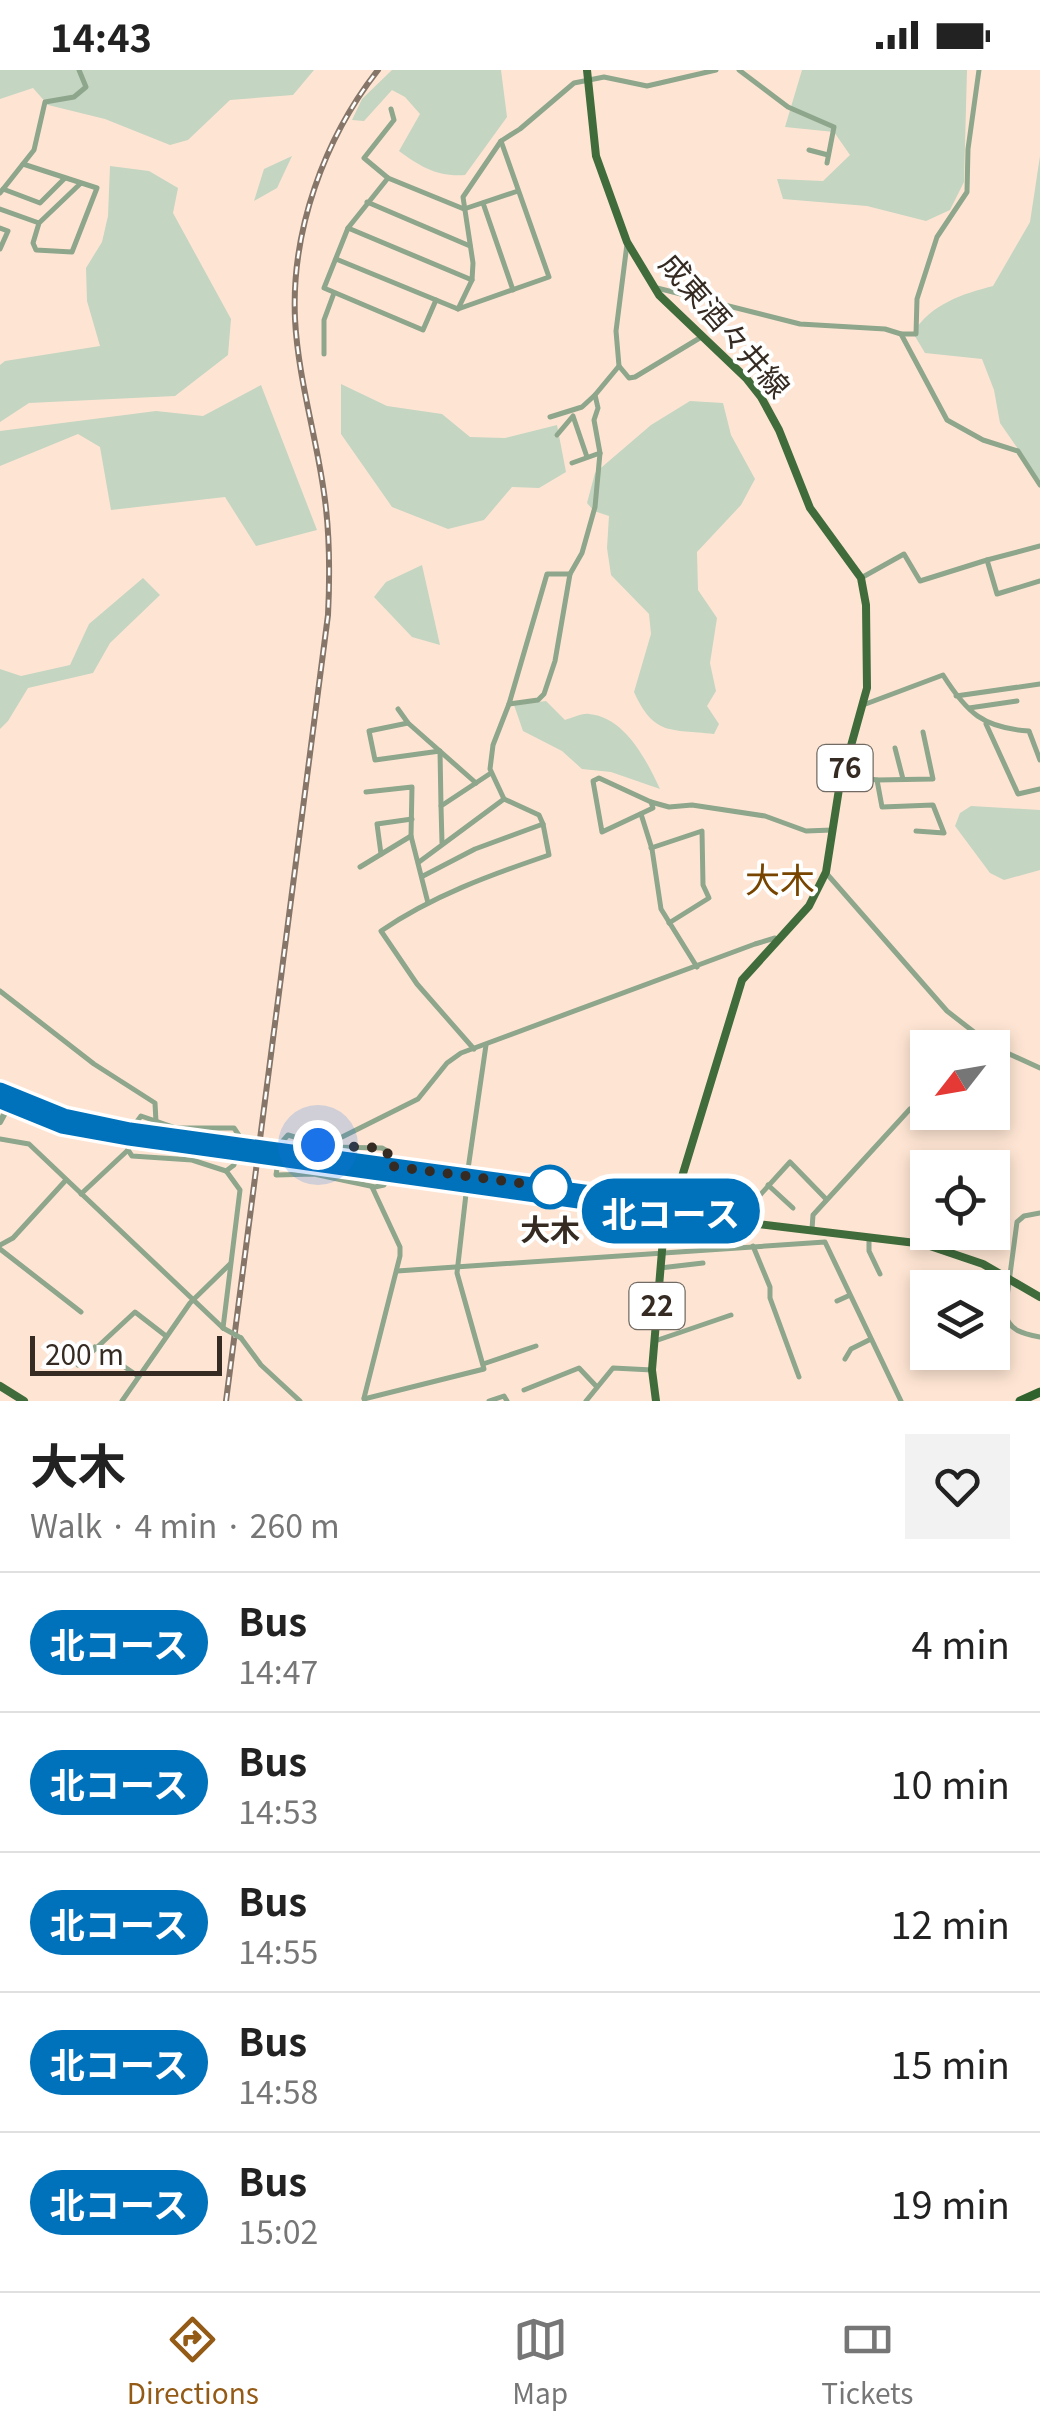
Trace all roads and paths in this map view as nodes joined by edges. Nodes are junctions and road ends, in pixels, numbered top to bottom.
1 (79, 70) edge
2 (716, 70) edge
3 (739, 70) edge
4 (978, 70) edge
5 (588, 75) edge
6 (390, 108) dead end
7 (500, 140) junction
8 (808, 150) dead end
9 (23, 164) junction
10 (65, 178) junction
11 (388, 178) junction
12 (81, 183) junction
13 (2, 191) edge
14 (518, 191) junction
15 (367, 202) junction
16 (483, 203) junction
17 (0, 209) edge
18 (464, 209) junction
19 (39, 223) junction
20 (0, 228) edge
21 (348, 228) junction
22 (627, 242) junction
23 (470, 246) junction
24 (0, 248) edge
25 (336, 259) junction
26 (472, 280) junction
27 (654, 288) junction
28 (513, 290) junction
29 (334, 293) junction
30 (436, 300) junction
31 (458, 309) junction
32 (901, 334) junction
33 (703, 336) junction
34 (324, 354) dead end
35 (618, 366) junction
36 (595, 396) junction
37 (550, 417) dead end
38 (557, 435) dead end
39 (600, 453) junction
40 (587, 458) junction
41 (572, 463) dead end
42 (1040, 485) edge
43 (1040, 546) edge
44 (987, 560) junction
45 (570, 574) junction
46 (860, 578) junction
47 (1040, 581) edge
48 (1040, 684) edge
49 (956, 696) junction
50 (1017, 701) dead end
51 (509, 704) junction
52 (863, 705) junction
53 (969, 708) junction
54 (398, 709) dead end
55 (408, 722) junction
56 (986, 724) junction
57 (922, 732) dead end
58 (896, 748) dead end
59 (440, 751) junction
60 (1040, 760) edge
61 (492, 773) junction
62 (843, 775) junction
63 (878, 780) junction
64 (903, 780) junction
65 (476, 783) junction
66 (1040, 789) edge
67 (366, 792) dead end
68 (504, 799) junction
69 (651, 802) junction
70 (441, 806) junction
71 (641, 814) junction
72 (412, 819) junction
73 (543, 824) junction
74 (832, 830) junction
75 (916, 831) dead end
76 (411, 836) junction
77 (442, 843) junction
78 (651, 848) junction
79 (381, 854) junction
80 (419, 862) junction
81 (360, 867) dead end
82 (826, 872) junction
83 (422, 876) junction
84 (428, 902) junction
85 (669, 923) junction
86 (778, 940) junction
87 (697, 967) junction
88 (0, 991) edge
89 (486, 1044) junction
90 (474, 1049) junction
91 (1040, 1068) edge
92 (0, 1090) edge
93 (14, 1096) junction
94 (4, 1104) edge
95 (910, 1108) dead end
96 (0, 1122) edge
97 (156, 1122) junction
98 (130, 1134) junction
99 (0, 1138) edge
100 (339, 1148) junction
101 (128, 1150) junction
102 (385, 1170) junction
103 (226, 1172) junction
104 (66, 1180) junction
105 (467, 1180) junction
106 (768, 1185) junction
107 (372, 1187) junction
108 (81, 1194) junction
109 (826, 1199) junction
110 (793, 1208) dead end
111 (672, 1212) junction
112 (1040, 1212) edge
113 (749, 1221) junction
114 (812, 1229) junction
115 (870, 1236) junction
116 (753, 1246) junction
117 (0, 1247) edge
118 (661, 1252) junction
119 (703, 1263) dead end
120 (230, 1264) junction
121 (458, 1266) junction
122 (660, 1268) junction
123 (994, 1270) edge
124 (397, 1271) junction
125 (880, 1274) dead end
126 (1010, 1278) joint
127 (848, 1296) junction
128 (1040, 1297) edge
129 (194, 1300) junction
130 (837, 1300) dead end
131 (81, 1312) dead end
132 (731, 1315) dead end
133 (1010, 1323) edge
134 (223, 1328) junction
135 (166, 1336) junction
136 (1040, 1337) edge
137 (870, 1339) junction
138 (654, 1341) junction
139 (536, 1346) dead end
140 (95, 1347) junction
141 (845, 1359) dead end
142 (483, 1364) junction
143 (78, 1366) dead end
144 (652, 1370) junction
145 (138, 1376) junction
146 (800, 1378) dead end
147 (0, 1386) edge
148 (597, 1387) junction
149 (524, 1390) dead end
150 (1040, 1392) edge
151 (365, 1400) edge
152 (24, 1401) edge
153 (122, 1401) edge
154 (300, 1401) edge
155 (489, 1401) edge
156 (507, 1401) edge
157 (586, 1401) edge
158 (656, 1401) edge
159 (900, 1401) edge
160 (1022, 1401) edge

1 - 9 street
2 - 5 street
3 - 8 street
4 - 32 street
5 - 7 street
5 - 22 main road, 成東酒々井線 / 76
6 - 11 street
7 - 14 street
7 - 18 street
9 - 10 street
9 - 13 street
10 - 12 street
10 - 13 street
11 - 15 street
11 - 18 street
12 - 19 street
12 - 19 street
14 - 16 street
14 - 28 street
15 - 21 street
15 - 23 street
16 - 18 street
16 - 28 street
17 - 19 street
18 - 23 street
20 - 24 street
21 - 25 street
21 - 26 street
22 - 27 main road, 成東酒々井線 / 76
22 - 35 street
23 - 26 street
25 - 29 street
25 - 30 street
26 - 31 street
27 - 32 street
27 - 33 main road, 成東酒々井線 / 76
28 - 31 street
29 - 30 street
29 - 34 street
30 - 31 street
32 - 42 street
33 - 35 street
33 - 46 main road, 成東酒々井線 / 76
35 - 36 street
36 - 37 street
36 - 39 street
38 - 40 street
39 - 40 street
39 - 45 street
40 - 41 street
43 - 44 street
44 - 46 street
44 - 47 street
45 - 51 street
45 - 51 street
46 - 52 main road, 成東酒々井線 / 76
48 - 49 street
49 - 52 street
49 - 53 street
50 - 53 street
51 - 61 street
52 - 62 main road, 成東酒々井線 / 76
53 - 56 street
54 - 55 street
55 - 59 street
55 - 59 street
56 - 60 street
56 - 66 street
57 - 64 street
58 - 64 street
59 - 65 street
59 - 70 street
61 - 65 street
61 - 68 street
62 - 63 street
62 - 74 main road, 成東酒々井線 / 76
63 - 64 street
63 - 75 street
65 - 70 street
67 - 72 street
68 - 73 street
68 - 77 street
69 - 71 street
69 - 71 street
69 - 74 street
70 - 77 street
71 - 78 street
72 - 76 street
72 - 79 street
73 - 83 street
73 - 84 street
74 - 82 main road, 成東酒々井線 / 76
76 - 79 street
76 - 80 street
77 - 80 street
78 - 85 street
78 - 85 street
79 - 81 street
80 - 83 street
82 - 86 main road, 成東酒々井線 / 76
82 - 91 street
83 - 84 street
84 - 90 street
85 - 87 street
86 - 87 street
86 - 111 main road, 成東酒々井線 / 76
87 - 89 street
88 - 97 street
89 - 90 street
89 - 105 street
90 - 100 street
92 - 93 main road
93 - 94 street
93 - 98 main road
94 - 96 street
94 - 98 main road
95 - 109 street
97 - 98 street
97 - 103 street
98 - 101 street
98 - 102 main road, bridge
99 - 104 street
100 - 102 street
100 - 107 street
101 - 103 street
101 - 108 street
102 - 105 main road
102 - 107 street
103 - 120 street
104 - 108 street
104 - 117 street
105 - 111 main road
105 - 121 street
106 - 109 street
106 - 110 street
106 - 113 street
107 - 124 street
108 - 129 street
109 - 114 street
111 - 113 main road
111 - 118 main road, 22
112 - 126 street
113 - 114 main road
114 - 115 main road
115 - 123 main road
115 - 125 street
116 - 118 street
116 - 127 street
116 - 146 street
117 - 131 street
118 - 121 street
118 - 122 main road, 22
119 - 122 street
120 - 129 street
120 - 134 street
121 - 124 street
121 - 142 street
122 - 138 main road, 22
124 - 151 street
126 - 128 main road
127 - 130 street
127 - 137 street
129 - 134 street
129 - 135 street
132 - 138 street
133 - 136 street
134 - 154 street, bridge
135 - 140 street
135 - 145 street
137 - 141 street
137 - 159 street
138 - 144 main road, 22
139 - 142 street
140 - 143 street
140 - 145 street
142 - 151 street
144 - 148 street
144 - 158 main road, 22
145 - 153 street
147 - 152 main road
148 - 149 street
148 - 157 street
150 - 160 highway
155 - 156 street

